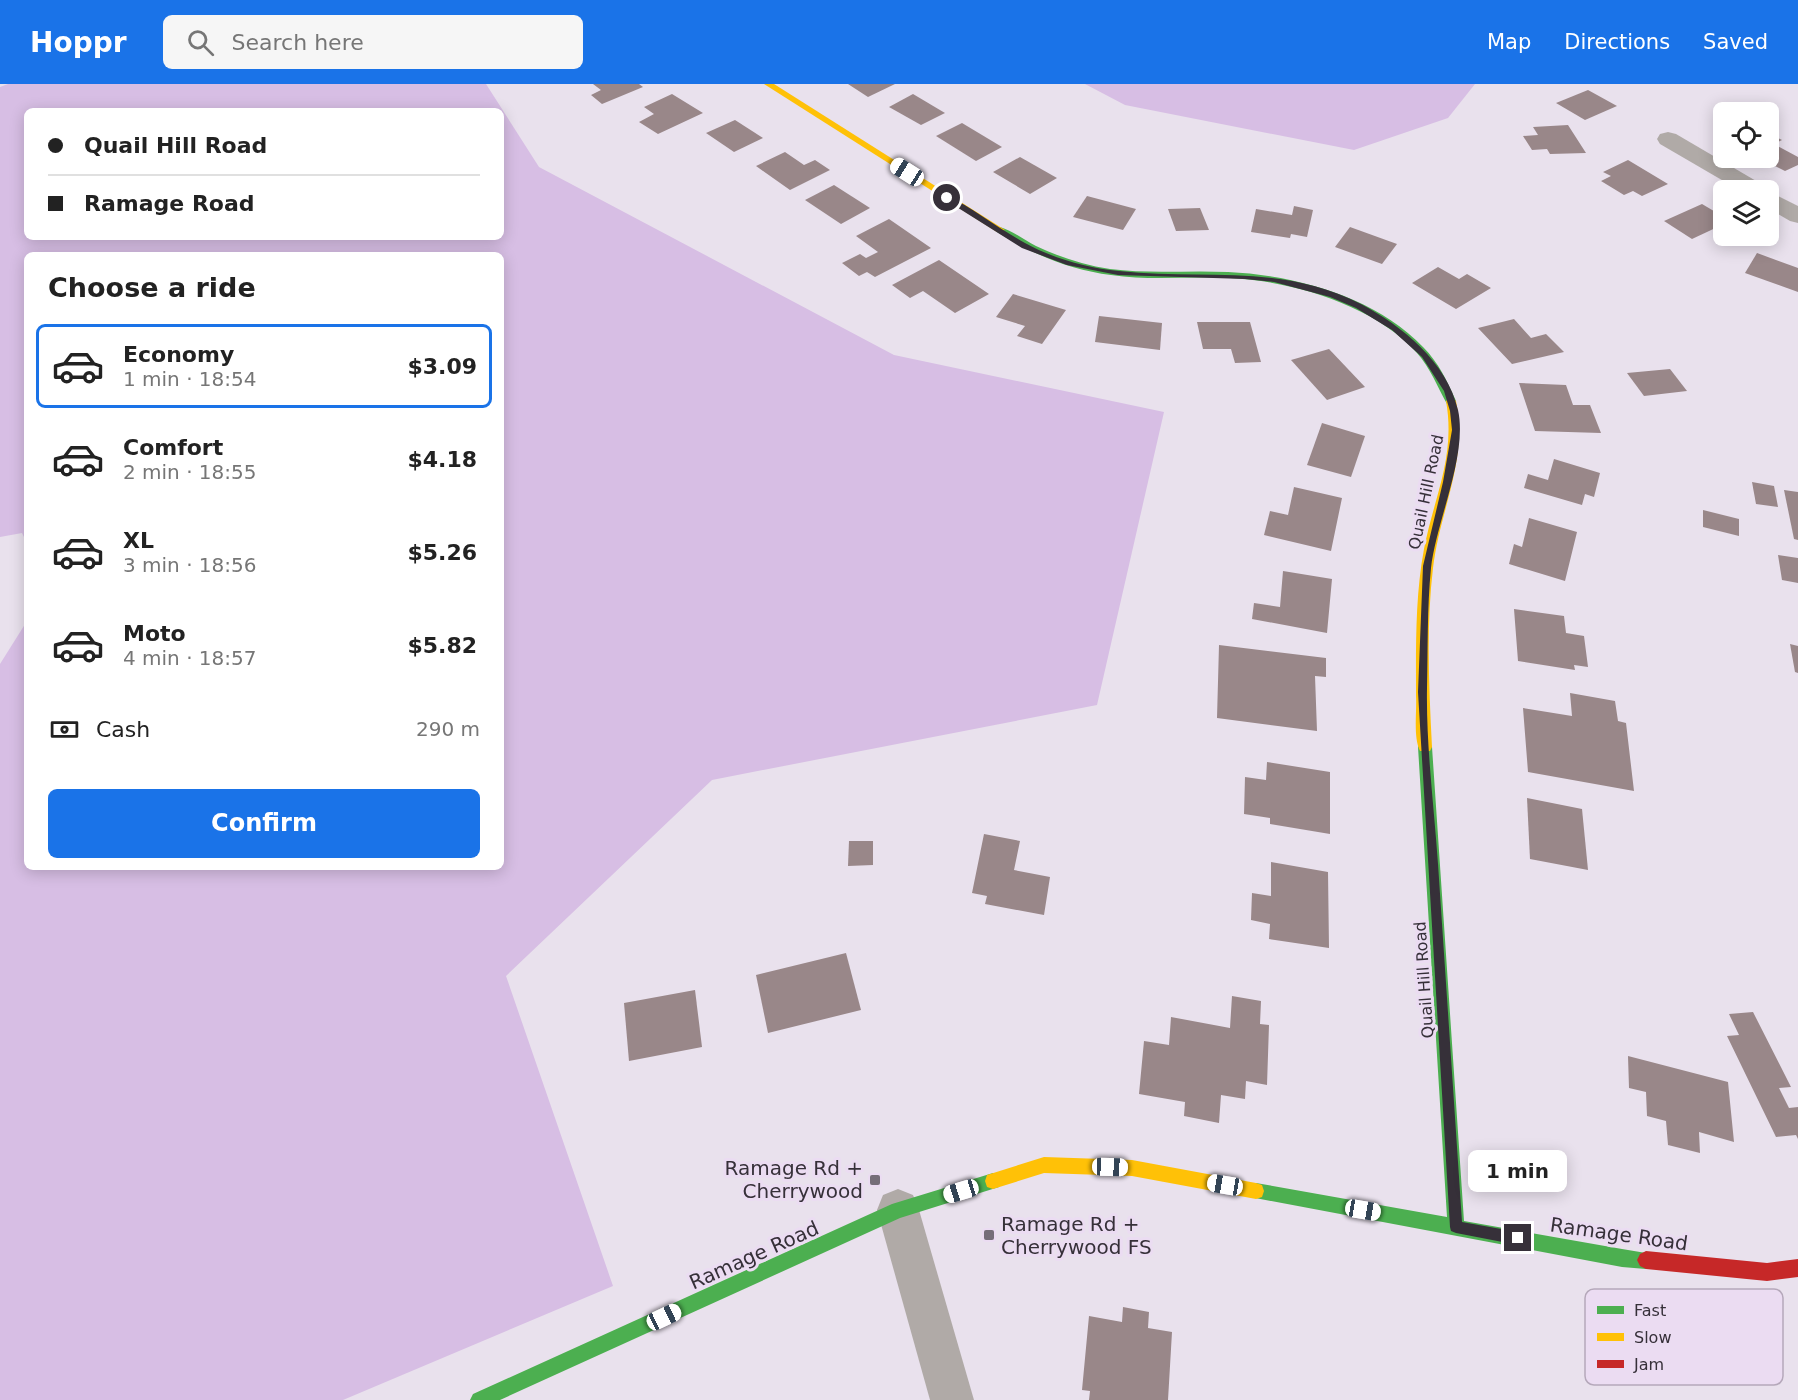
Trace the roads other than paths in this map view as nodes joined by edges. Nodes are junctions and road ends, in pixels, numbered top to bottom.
1 (768, 84) edge
2 (1668, 139) dead end
3 (1738, 180) edge
4 (1779, 205) edge
5 (1798, 216) edge
6 (898, 1210) junction
7 (1456, 1227) junction
8 (1798, 1268) edge
9 (480, 1400) edge
10 (951, 1400) edge

1 - 7 street, Quail Hill Road
2 - 3 street
4 - 5 street
6 - 7 street, Ramage Road
6 - 9 street, Ramage Road
6 - 10 street
7 - 8 street, Ramage Road

